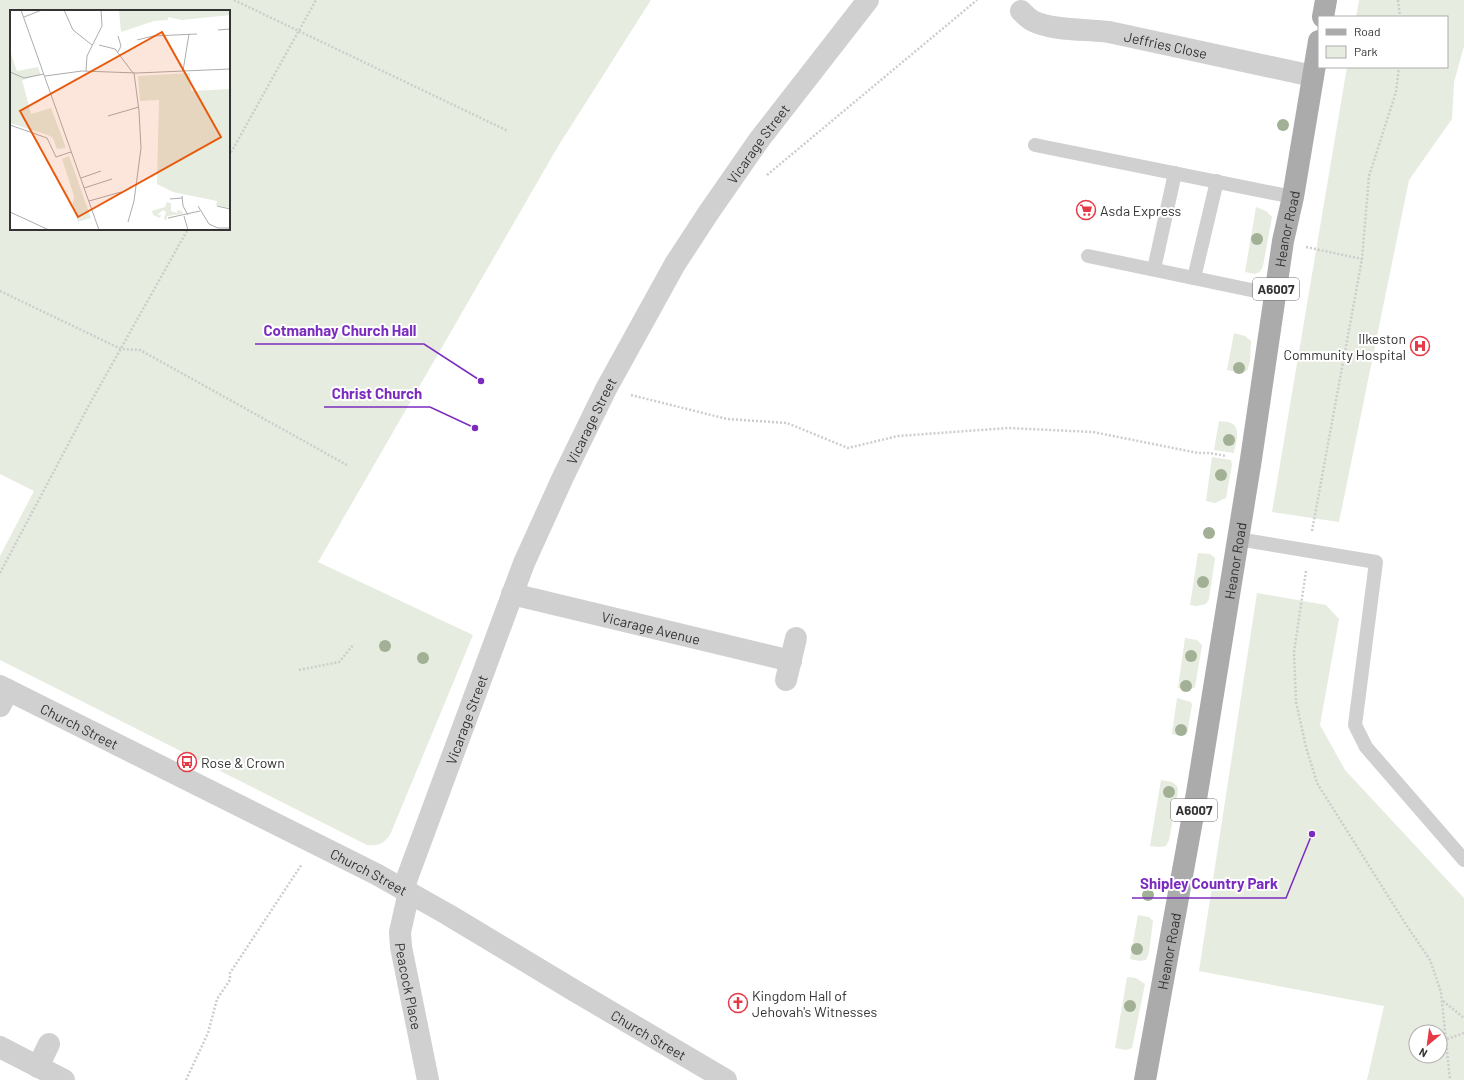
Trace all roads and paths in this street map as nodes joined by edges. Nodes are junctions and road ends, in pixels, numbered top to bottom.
1 (234, 0) edge
2 (316, 0) edge
3 (868, 0) edge
4 (977, 0) edge
5 (1326, 0) edge
6 (1398, 0) edge
7 (1021, 11) dead end
8 (1323, 16) edge
9 (1400, 16) edge
10 (299, 31) junction
11 (1318, 47) edge
12 (1313, 76) junction
13 (508, 131) dead end
14 (1035, 145) dead end
15 (230, 154) edge
16 (738, 170) junction
17 (1175, 173) junction
18 (1217, 181) junction
19 (1293, 196) junction
20 (187, 230) edge
21 (1283, 241) junction
22 (1088, 256) dead end
23 (1362, 259) dead end
24 (1154, 270) junction
25 (1194, 278) junction
26 (0, 291) edge
27 (1275, 294) junction
28 (121, 349) junction
29 (606, 389) junction
30 (1252, 459) junction
31 (347, 464) dead end
32 (1238, 538) junction
33 (0, 573) edge
34 (512, 594) junction
35 (796, 638) dead end
36 (354, 644) dead end
37 (299, 670) dead end
38 (3, 694) edge
39 (314, 842) junction
40 (1464, 860) edge
41 (406, 890) junction
42 (1443, 1001) dead end
43 (1464, 1018) edge
44 (1464, 1033) edge
45 (1448, 1039) edge
46 (49, 1044) dead end
47 (0, 1048) edge
48 (38, 1067) junction
49 (64, 1080) edge
50 (186, 1080) edge
51 (428, 1080) edge
52 (726, 1080) edge
53 (1145, 1080) edge

1 - 10 path
2 - 10 path
3 - 16 street, Vicarage Street
4 - 16 path
5 - 8 main road
6 - 9 path
7 - 12 street, Jeffries Close
10 - 13 path
10 - 15 path
11 - 12 main road, Heanor Road / A6007
12 - 19 main road, Heanor Road / A6007
14 - 17 lane
16 - 29 street, Vicarage Street
17 - 18 lane
17 - 24 lane
18 - 19 lane
18 - 25 lane
19 - 21 main road, Heanor Road / A6007
20 - 28 path
21 - 23 path
21 - 27 main road, Heanor Road / A6007
22 - 24 lane
24 - 25 lane
25 - 27 lane
26 - 28 path
27 - 30 main road, Heanor Road / A6007
28 - 31 path
28 - 33 path
29 - 30 path
29 - 34 street, Vicarage Street
30 - 32 main road, Heanor Road / A6007
32 - 40 lane
32 - 53 main road, Heanor Road / A6007
34 - 35 street, Vicarage Avenue
34 - 41 street, Vicarage Street
36 - 37 path
38 - 39 street, Church Street
39 - 41 street, Church Street
39 - 50 path
41 - 51 street, Peacock Place
41 - 52 street, Church Street
42 - 43 path
44 - 45 path
46 - 48 street
47 - 48 street
48 - 49 street

